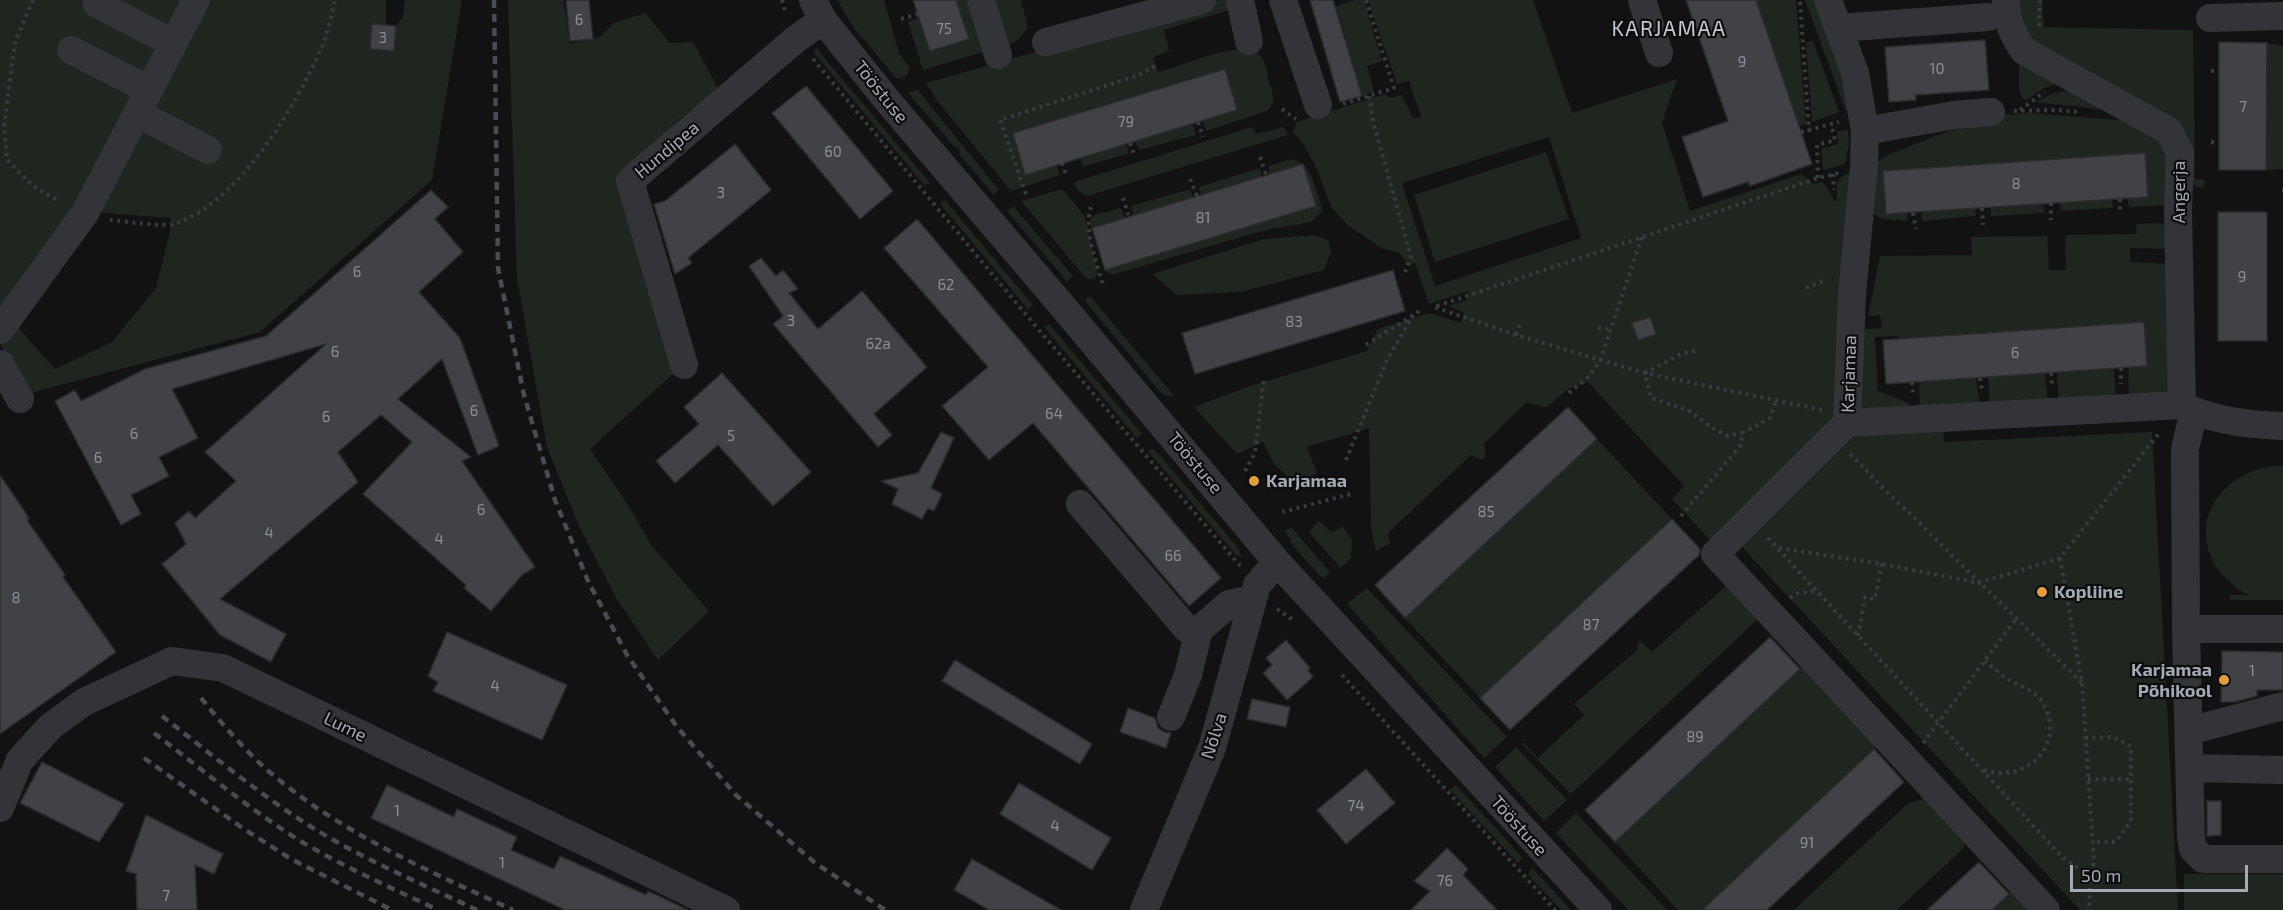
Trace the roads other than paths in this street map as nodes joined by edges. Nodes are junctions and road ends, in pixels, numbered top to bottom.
1 (196, 0) edge
2 (981, 0) edge
3 (1202, 0) edge
4 (1240, 0) edge
5 (1283, 0) edge
6 (1642, 0) edge
7 (1828, 0) edge
8 (97, 4) dead end
9 (1997, 8) edge
10 (818, 10) edge
11 (2283, 16) edge
12 (2210, 18) dead end
13 (1838, 28) junction
14 (1249, 41) dead end
15 (1046, 42) dead end
16 (173, 43) junction
17 (71, 50) dead end
18 (1659, 53) dead end
19 (998, 55) dead end
20 (143, 101) junction
21 (1318, 105) dead end
22 (1991, 112) road end
23 (1865, 131) junction
24 (208, 150) dead end
25 (0, 330) edge
26 (0, 364) edge
27 (684, 365) dead end
28 (20, 399) dead end
29 (2188, 408) junction
30 (2283, 426) edge
31 (1840, 430) junction
32 (1080, 504) dead end
33 (1277, 562) junction
34 (1253, 599) junction
35 (2186, 629) junction
36 (2283, 629) edge
37 (1199, 630) junction
38 (2283, 706) edge
39 (1171, 717) dead end
40 (2189, 730) junction
41 (2190, 768) junction
42 (2283, 770) edge
43 (0, 808) edge
44 (2283, 859) edge
45 (726, 910) edge
46 (1144, 910) edge
47 (1598, 910) edge
48 (2046, 910) edge

1 - 16 street
2 - 19 street
3 - 15 street
4 - 14 street
5 - 21 street
6 - 18 street
7 - 13 street, Karjamaa
8 - 16 street
9 - 13 street
9 - 29 street, Angerja
10 - 27 street, Hundipea
10 - 33 street, Tööstuse
11 - 12 street
13 - 23 street, Karjamaa
16 - 20 street
17 - 20 street
20 - 24 street
20 - 25 street
22 - 23 street
23 - 31 street, Karjamaa
26 - 28 street
29 - 30 street, Karjamaa
29 - 31 street, Karjamaa
29 - 35 street, Angerja
31 - 48 street
32 - 37 street
33 - 34 street, Nõlva
33 - 47 street, Tööstuse
34 - 37 street
34 - 46 street, Nõlva
35 - 36 street
35 - 40 street, Angerja
37 - 39 street
38 - 40 street
40 - 41 street, Angerja
41 - 42 street
41 - 44 street, Angerja
43 - 45 street, Lume

